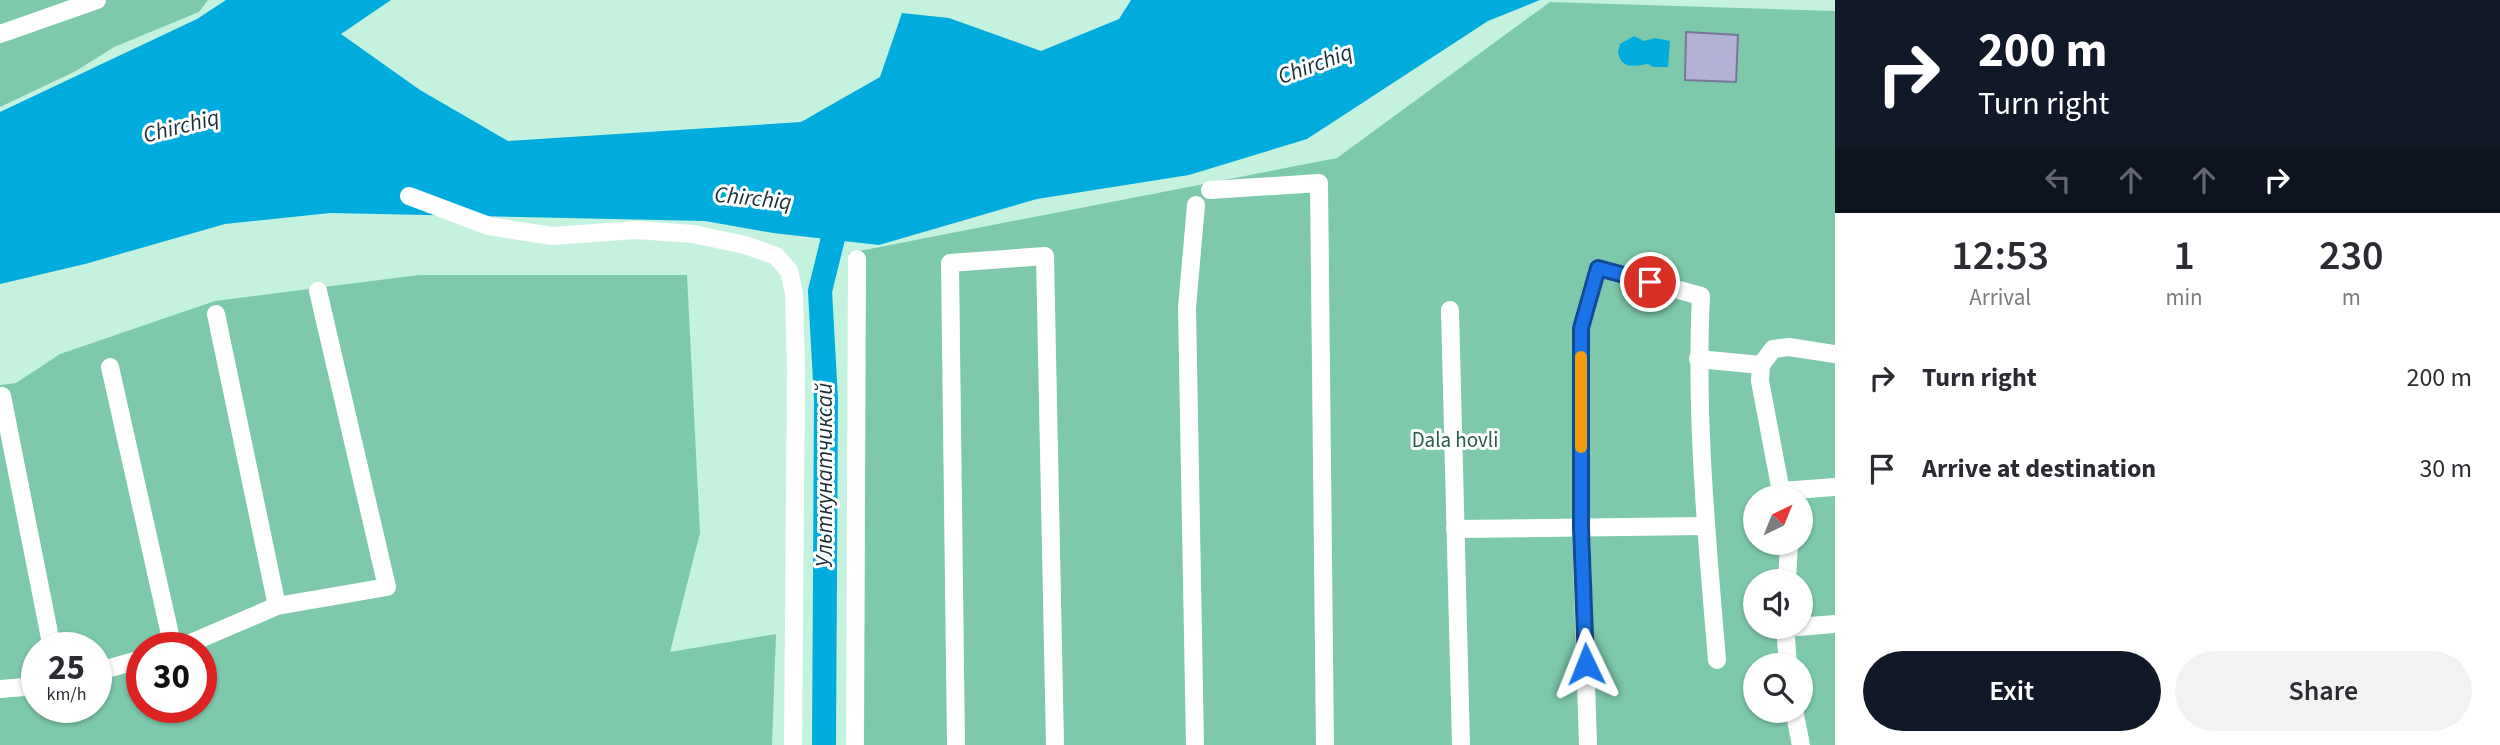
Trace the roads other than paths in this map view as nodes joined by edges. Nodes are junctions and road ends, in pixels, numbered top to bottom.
1 (97, 0) edge
2 (0, 34) edge
3 (1210, 190) dead end
4 (410, 196) dead end
5 (1196, 205) dead end
6 (857, 259) dead end
7 (318, 291) dead end
8 (1450, 310) dead end
9 (216, 314) dead end
10 (1835, 354) edge
11 (1698, 359) junction
12 (1761, 365) junction
13 (110, 367) dead end
14 (2, 396) dead end
15 (1779, 485) edge
16 (1835, 487) edge
17 (1813, 490) edge
18 (1706, 526) junction
19 (1581, 528) junction
20 (1455, 529) junction
21 (277, 606) junction
22 (1835, 624) edge
23 (1813, 625) edge
24 (49, 632) edge
25 (169, 632) edge
26 (216, 632) edge
27 (1717, 660) dead end
28 (21, 687) edge
29 (0, 689) edge
30 (1797, 723) edge
31 (793, 745) edge
32 (855, 745) edge
33 (956, 745) edge
34 (1055, 745) edge
35 (1195, 745) edge
36 (1325, 745) edge
37 (1461, 745) edge
38 (1588, 745) edge
39 (1801, 745) edge

1 - 2 street
3 - 36 street
4 - 31 street
5 - 35 street
6 - 32 street
7 - 21 street
8 - 20 street
9 - 21 street
10 - 12 street
11 - 12 street
11 - 18 street
11 - 19 street
12 - 15 street
13 - 25 street
14 - 24 street
16 - 17 street
18 - 19 street
18 - 27 street
19 - 20 street
19 - 38 street
20 - 37 street
21 - 26 street
22 - 23 street
28 - 29 street
30 - 39 street
33 - 34 street

